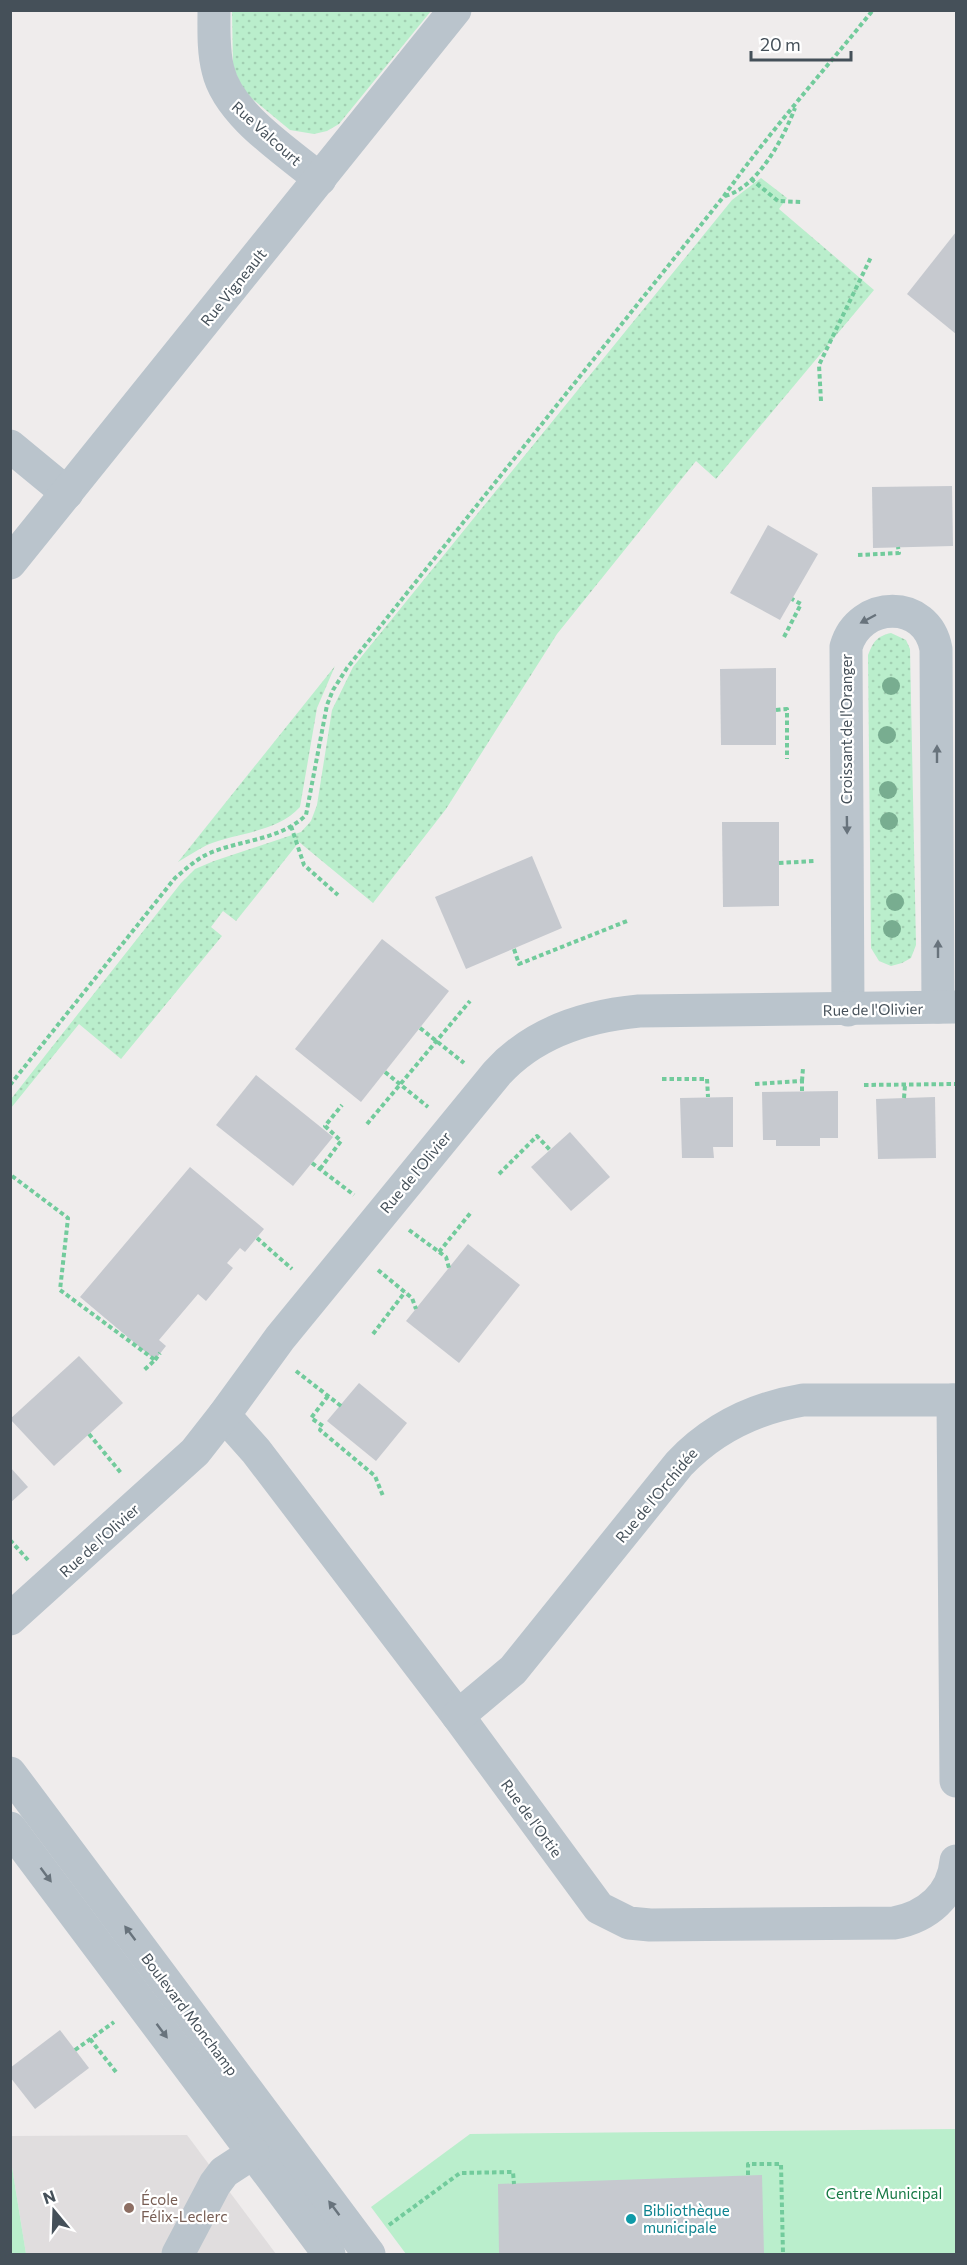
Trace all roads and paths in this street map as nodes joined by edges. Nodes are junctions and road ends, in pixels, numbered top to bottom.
1 (214, 10) edge
2 (455, 10) edge
3 (873, 10) edge
4 (795, 106) junction
5 (320, 179) junction
6 (751, 180) junction
7 (724, 196) junction
8 (801, 202) dead end
9 (871, 257) dead end
10 (821, 401) dead end
11 (10, 446) edge
12 (67, 493) junction
13 (898, 547) dead end
14 (858, 555) dead end
15 (10, 563) edge
16 (792, 599) dead end
17 (784, 637) dead end
18 (776, 710) dead end
19 (787, 759) dead end
20 (291, 826) junction
21 (825, 861) dead end
22 (779, 863) dead end
23 (338, 895) dead end
24 (627, 921) dead end
25 (514, 949) dead end
26 (470, 1001) dead end
27 (947, 1007) edge
28 (848, 1010) junction
29 (420, 1028) dead end
30 (436, 1041) junction
31 (803, 1068) dead end
32 (385, 1072) dead end
33 (662, 1079) dead end
34 (802, 1081) junction
35 (489, 1083) junction
36 (755, 1084) dead end
37 (957, 1084) edge
38 (10, 1085) edge
39 (400, 1085) junction
40 (864, 1085) dead end
41 (905, 1085) junction
42 (802, 1092) dead end
43 (708, 1097) dead end
44 (904, 1098) dead end
45 (342, 1105) dead end
46 (367, 1125) dead end
47 (453, 1127) junction
48 (550, 1150) dead end
49 (312, 1162) dead end
50 (320, 1169) junction
51 (499, 1174) dead end
52 (12, 1176) dead end
53 (472, 1211) dead end
54 (392, 1221) junction
55 (257, 1238) dead end
56 (438, 1252) junction
57 (373, 1266) dead end
58 (449, 1268) dead end
59 (298, 1275) dead end
60 (405, 1292) junction
61 (416, 1309) dead end
62 (373, 1334) dead end
63 (160, 1353) dead end
64 (155, 1360) junction
65 (292, 1367) dead end
66 (143, 1371) dead end
67 (328, 1396) junction
68 (955, 1400) edge
69 (340, 1406) dead end
70 (224, 1415) junction
71 (89, 1434) dead end
72 (127, 1480) dead end
73 (383, 1496) dead end
74 (10, 1540) edge
75 (33, 1566) dead end
76 (10, 1619) edge
77 (458, 1716) junction
78 (957, 1781) edge
79 (15, 1789) edge
80 (10, 1828) edge
81 (957, 1861) edge
82 (113, 2023) dead end
83 (90, 2039) junction
84 (75, 2050) dead end
85 (116, 2072) dead end
86 (253, 2153) junction
87 (748, 2175) dead end
88 (514, 2184) dead end
89 (375, 2242) edge
90 (178, 2254) edge
91 (329, 2254) edge
92 (783, 2254) edge

1 - 5 street, Rue Valcourt
2 - 5 street, Rue Vigneault
3 - 4 path
4 - 6 path
4 - 7 path
5 - 12 street, Rue Vigneault
6 - 7 path
6 - 8 path
7 - 20 path
9 - 10 path
11 - 12 street
12 - 15 street, Rue Vigneault
13 - 14 path
16 - 17 path
18 - 19 path
20 - 23 path
20 - 38 path
21 - 22 path
24 - 25 path
26 - 30 path
27 - 28 street, Rue de l'Olivier
27 -> 28 street, Croissant de l'Oranger
28 - 35 street, Rue de l'Olivier
29 - 30 path
30 - 35 path
30 - 39 path
31 - 34 path
32 - 39 path
33 - 43 path
34 - 36 path
34 - 42 path
35 - 47 street, Rue de l'Olivier
37 - 41 path
39 - 46 path
39 - 47 path
40 - 41 path
41 - 44 path
45 - 50 path
47 - 54 street, Rue de l'Olivier
48 - 51 path
49 - 50 path
50 - 54 path
52 - 64 path
53 - 56 path
54 - 56 path
54 - 70 street, Rue de l'Olivier
55 - 59 path
56 - 58 path
57 - 60 path
60 - 61 path
60 - 62 path
63 - 64 path
64 - 66 path
65 - 67 path
67 - 69 path
67 - 73 path
68 - 77 street, Rue de l'Orchidée
68 - 78 street
70 - 76 street, Rue de l'Olivier
70 - 77 street, Rue de l'Ortie
71 - 72 path
74 - 75 path
77 - 81 street, Rue de l'Ortie
89 -> 79 street, Boulevard Monchamp
80 -> 86 street
82 - 83 path
83 - 84 path
83 - 85 path
86 - 90 street
86 - 91 street
87 - 92 path
88 - 89 path

